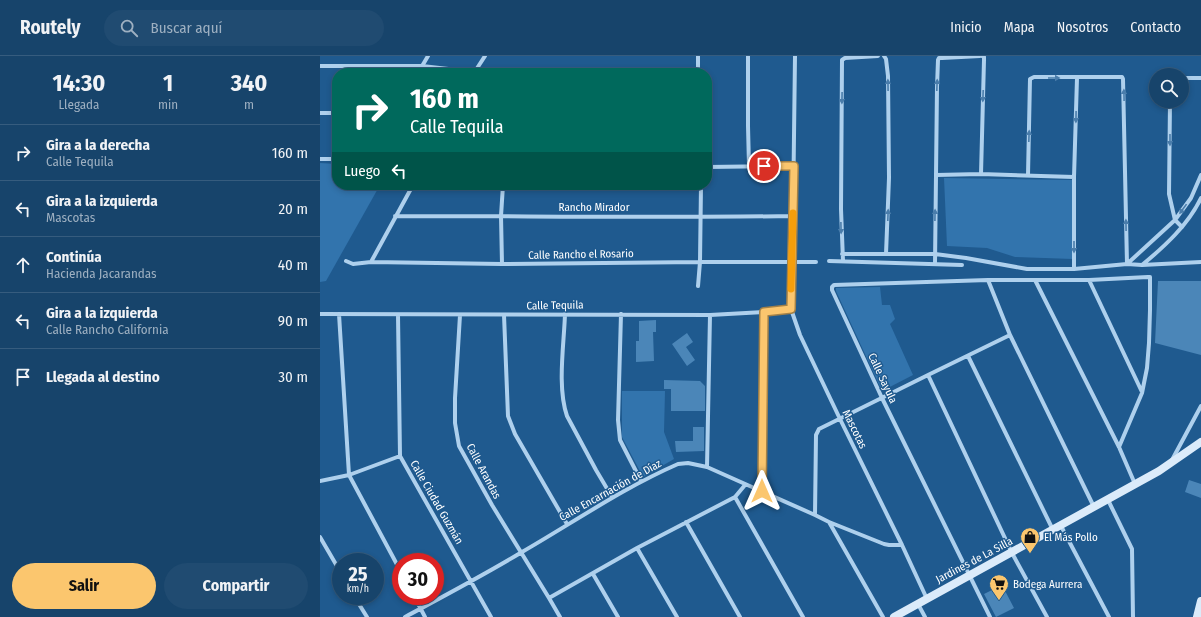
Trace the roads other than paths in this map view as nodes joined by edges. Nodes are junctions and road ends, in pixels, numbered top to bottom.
1 (428, 56) edge
2 (485, 56) edge
3 (698, 56) edge
4 (748, 56) edge
5 (795, 56) edge
6 (878, 56) edge
7 (982, 56) edge
8 (885, 57) edge
9 (320, 66) edge
10 (422, 66) junction
11 (440, 68) edge
12 (478, 68) edge
13 (698, 68) edge
14 (1077, 78) junction
15 (1189, 78) edge
16 (1201, 78) edge
17 (1170, 108) edge
18 (320, 113) edge
19 (332, 113) edge
20 (332, 159) edge
21 (320, 160) edge
22 (749, 166) junction
23 (794, 166) junction
24 (712, 167) edge
25 (981, 174) junction
26 (936, 175) junction
27 (1028, 175) junction
28 (1201, 175) edge
29 (1074, 177) junction
30 (410, 190) edge
31 (503, 190) edge
32 (701, 190) edge
33 (1201, 198) edge
34 (395, 216) junction
35 (501, 216) junction
36 (793, 216) junction
37 (701, 217) junction
38 (1175, 220) junction
39 (1182, 227) junction
40 (842, 254) junction
41 (886, 254) junction
42 (935, 254) junction
43 (346, 261) dead end
44 (829, 261) dead end
45 (843, 261) junction
46 (371, 262) junction
47 (700, 262) junction
48 (791, 262) junction
49 (816, 262) dead end
50 (1201, 262) edge
51 (502, 264) junction
52 (935, 264) junction
53 (1127, 264) junction
54 (962, 265) dead end
55 (1142, 265) junction
56 (1074, 269) junction
57 (988, 280) junction
58 (1035, 280) junction
59 (1089, 280) junction
60 (698, 286) dead end
61 (791, 309) junction
62 (764, 312) junction
63 (320, 314) edge
64 (340, 314) junction
65 (565, 314) junction
66 (621, 314) junction
67 (398, 315) junction
68 (460, 315) junction
69 (504, 315) junction
70 (710, 315) junction
71 (1010, 335) junction
72 (968, 356) junction
73 (928, 375) junction
74 (1142, 393) junction
75 (882, 398) junction
76 (1201, 406) edge
77 (840, 419) junction
78 (1198, 444) edge
79 (1119, 447) junction
80 (400, 456) junction
81 (1169, 465) junction
82 (706, 467) junction
83 (349, 475) junction
84 (320, 481) edge
85 (641, 481) junction
86 (745, 485) junction
87 (1135, 485) junction
88 (762, 491) junction
89 (612, 497) junction
90 (735, 497) junction
91 (1108, 500) junction
92 (1094, 508) junction
93 (815, 515) junction
94 (686, 522) junction
95 (828, 522) junction
96 (567, 524) junction
97 (1057, 528) junction
98 (320, 537) edge
99 (902, 545) junction
100 (637, 548) junction
101 (1012, 552) junction
102 (522, 553) junction
103 (392, 555) edge
104 (332, 558) edge
105 (593, 574) junction
106 (969, 575) junction
107 (471, 581) junction
108 (550, 598) junction
109 (927, 599) junction
110 (1201, 602) edge
111 (918, 604) junction
112 (360, 605) edge
113 (418, 605) edge
114 (420, 609) junction
115 (367, 617) edge
116 (405, 617) edge
117 (425, 617) edge
118 (491, 617) edge
119 (560, 617) edge
120 (618, 617) edge
121 (677, 617) edge
122 (740, 617) edge
123 (803, 617) edge
124 (883, 617) edge
125 (894, 617) edge
126 (925, 617) edge
127 (990, 617) edge
128 (1047, 617) edge
129 (1109, 617) edge
130 (1133, 617) edge
131 (1197, 617) edge

1 - 10 street
2 - 12 street
3 - 13 street
4 - 22 street
5 - 23 street, Mascotas
6 -> 40 street
7 -> 25 street
26 -> 7 street
41 -> 8 street
9 - 10 street
10 - 11 street
27 -> 14 street
14 -> 29 street
53 -> 14 street
15 - 16 street
17 -> 38 street
18 - 19 street
20 - 21 street
22 - 23 street
22 - 24 street
23 - 36 street, Mascotas
25 - 26 street
25 - 27 street
42 -> 26 street
27 - 29 street
28 -> 38 street
29 -> 56 street
30 - 34 street
31 - 35 street
32 - 37 street
33 - 39 street
34 - 35 street, Rancho Mirador
34 - 46 street
35 - 37 street, Rancho Mirador
35 - 51 street
36 - 37 street, Rancho Mirador
36 - 48 street, Mascotas
37 - 47 street
38 - 39 street
38 - 53 street
39 - 55 street
40 - 41 street
40 - 45 street
41 - 42 street
42 - 52 street
42 - 56 street
43 - 46 street, Calle Rancho el Rosario
44 - 45 street
45 - 52 street
46 - 51 street, Calle Rancho el Rosario
47 - 48 street, Calle Rancho el Rosario
47 - 51 street, Calle Rancho el Rosario
47 - 60 street
48 - 49 street, Calle Rancho el Rosario
48 - 61 street, Mascotas
50 - 55 street
52 - 54 street
53 - 55 street
53 - 56 street
57 - 58 street
57 - 71 street
57 - 75 street, Calle Sayula
58 - 59 street
58 - 79 street
59 - 74 street
59 - 74 street
61 - 62 street, Calle Tequila
61 - 77 street, Mascotas
62 - 70 street, Calle Tequila
62 - 88 street
63 - 64 street, Calle Tequila
64 - 67 street, Calle Tequila
64 - 83 street
65 - 66 street, Calle Tequila
65 - 69 street, Calle Tequila
65 - 89 street
66 - 70 street, Calle Tequila
66 - 85 street
67 - 68 street, Calle Tequila
67 - 80 street, Calle Ciudad Guzmán
68 - 69 street, Calle Tequila
68 - 102 street, Calle Arandas
69 - 96 street
70 - 82 street
71 - 72 street
71 - 92 street
72 - 73 street
72 - 97 street
73 - 75 street
73 - 101 street
74 - 79 street
75 - 77 street
75 - 106 street, Calle Sayula
76 - 81 street
77 - 93 street
77 - 99 street, Mascotas
78 - 81 street, Jardines de La Silla
79 - 87 street
80 - 83 street
80 - 107 street, Calle Ciudad Guzmán
81 - 87 street, Jardines de La Silla
82 - 85 street, Calle Encarnación de Díaz
82 - 86 street, Calle Encarnación de Díaz
83 - 84 street
83 - 103 street
85 - 89 street, Calle Encarnación de Díaz
86 - 88 street, Calle Encarnación de Díaz
86 - 90 street
87 - 91 street, Jardines de La Silla
88 - 93 street, Calle Encarnación de Díaz
89 - 96 street, Calle Encarnación de Díaz
90 - 94 street
90 - 123 street
91 - 92 street, Jardines de La Silla
91 - 130 street
92 - 97 street, Jardines de La Silla
93 - 95 street, Calle Encarnación de Díaz
94 - 100 street
94 - 122 street
95 - 99 street, Calle Encarnación de Díaz
95 - 124 street
96 - 102 street, Calle Encarnación de Díaz
97 - 101 street, Jardines de La Silla
97 - 129 street
98 - 104 street
99 - 109 street, Mascotas
100 - 105 street
100 - 121 street
101 - 106 street, Jardines de La Silla
101 - 128 street
102 - 107 street, Calle Encarnación de Díaz
102 - 108 street, Calle Arandas
105 - 108 street
105 - 120 street
106 - 109 street, Jardines de La Silla
106 - 127 street, Calle Sayula
107 - 114 street, Calle Encarnación de Díaz
107 - 118 street, Calle Ciudad Guzmán
108 - 119 street, Calle Arandas
109 - 111 street, Jardines de La Silla
110 - 131 street
111 - 125 street, Jardines de La Silla
111 - 126 street
112 - 115 street
113 - 114 street
114 - 116 street, Calle Encarnación de Díaz
114 - 117 street

